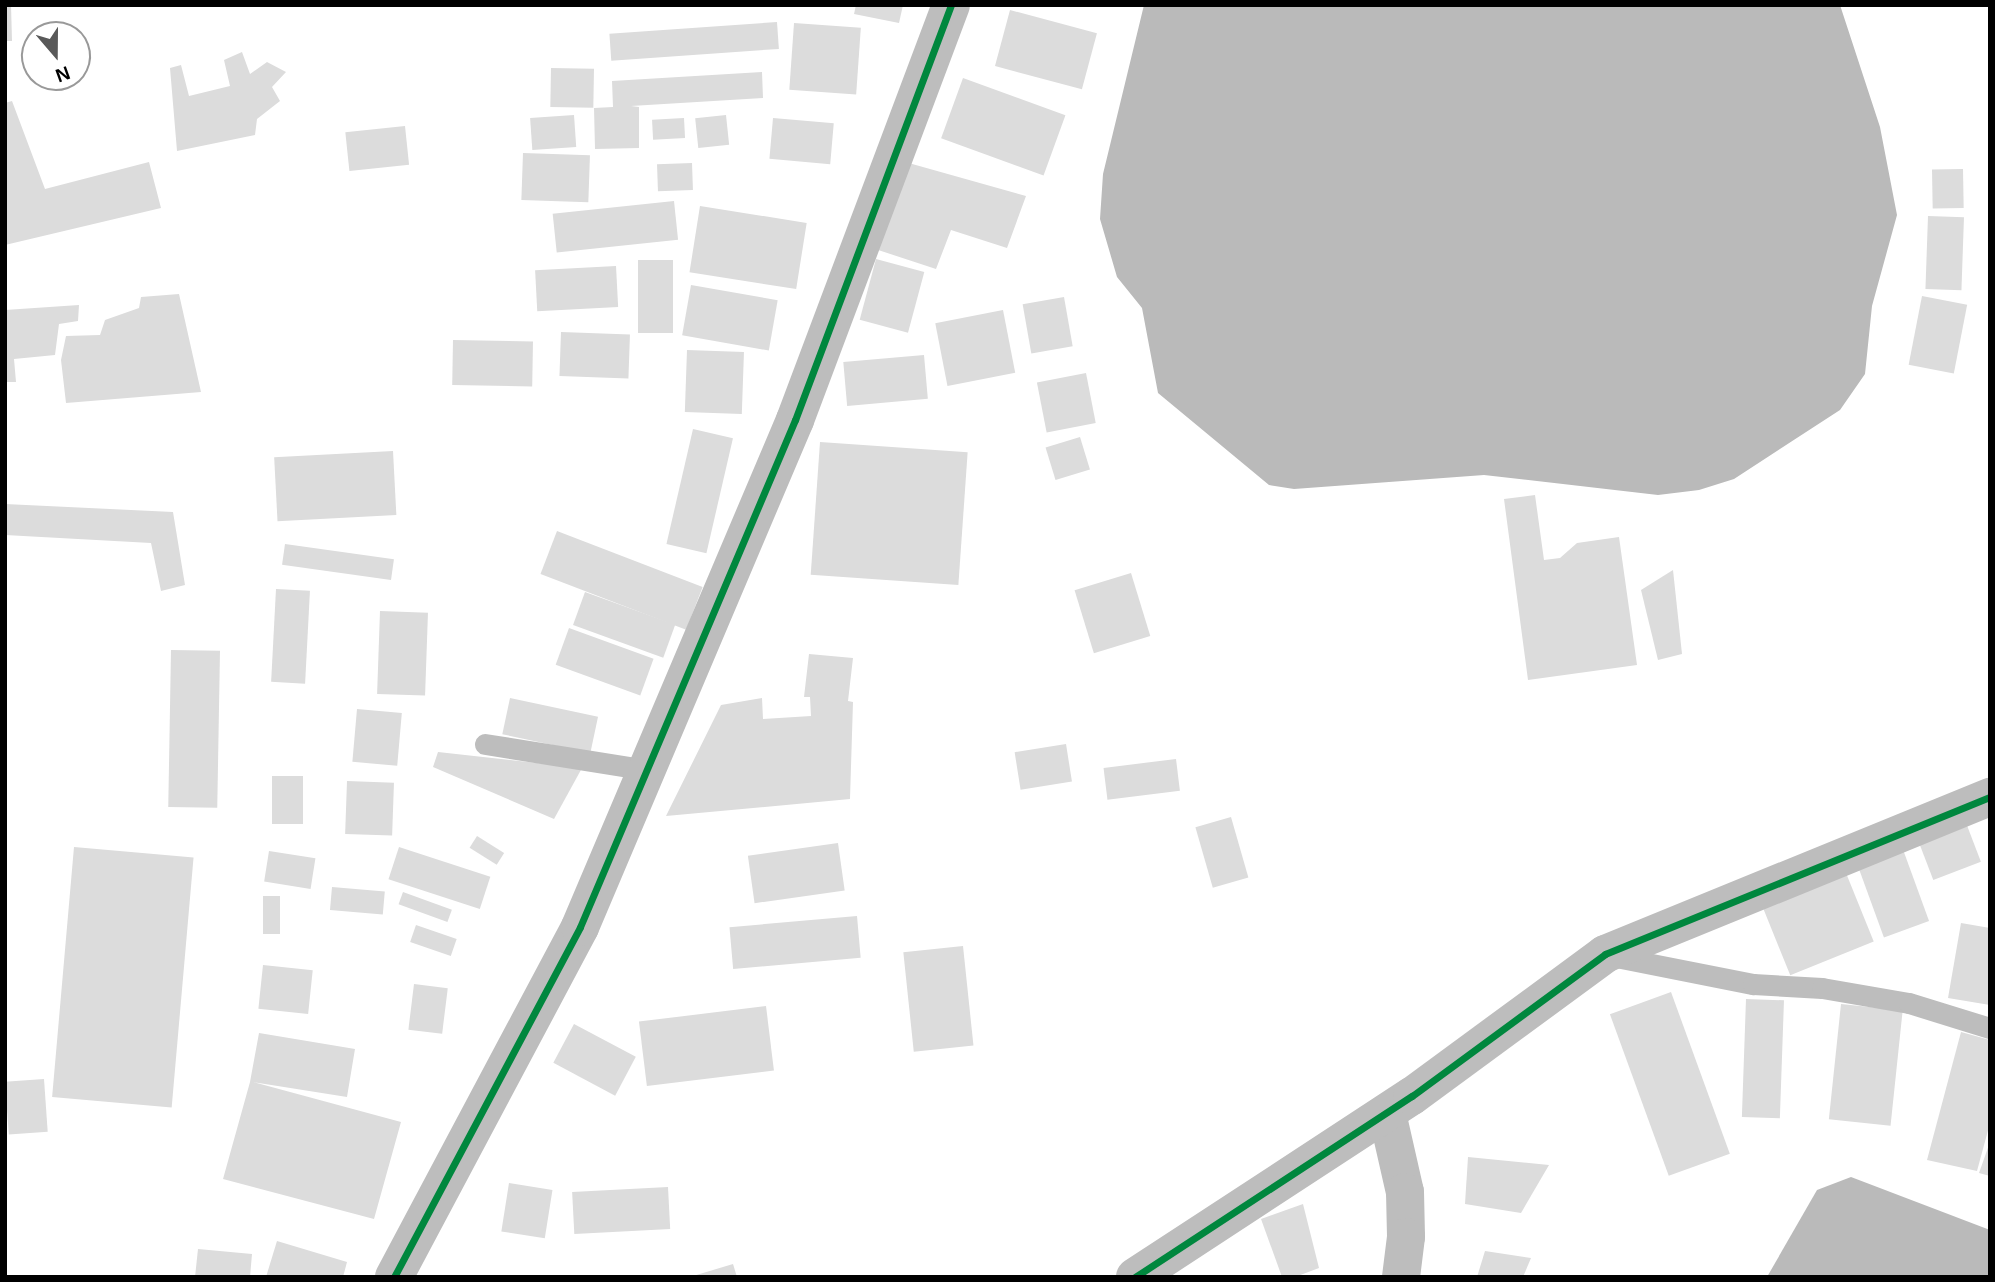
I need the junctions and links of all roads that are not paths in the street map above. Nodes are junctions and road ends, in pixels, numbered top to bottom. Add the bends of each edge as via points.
1 (951, 5) edge
2 (485, 744) dead end
3 (647, 770) junction
4 (1990, 797) edge
5 (1605, 954) junction
6 (1990, 1028) edge
7 (1387, 1113) junction
8 (394, 1277) edge
9 (1135, 1277) edge
10 (1401, 1277) edge

1 - 3 street via 795,420
2 - 3 lane
3 - 8 street via 580,927
4 - 5 street
5 - 6 lane via 1753,984 1822,988 1909,1003
5 - 7 street
7 - 9 street
7 - 10 street via 1405,1192

